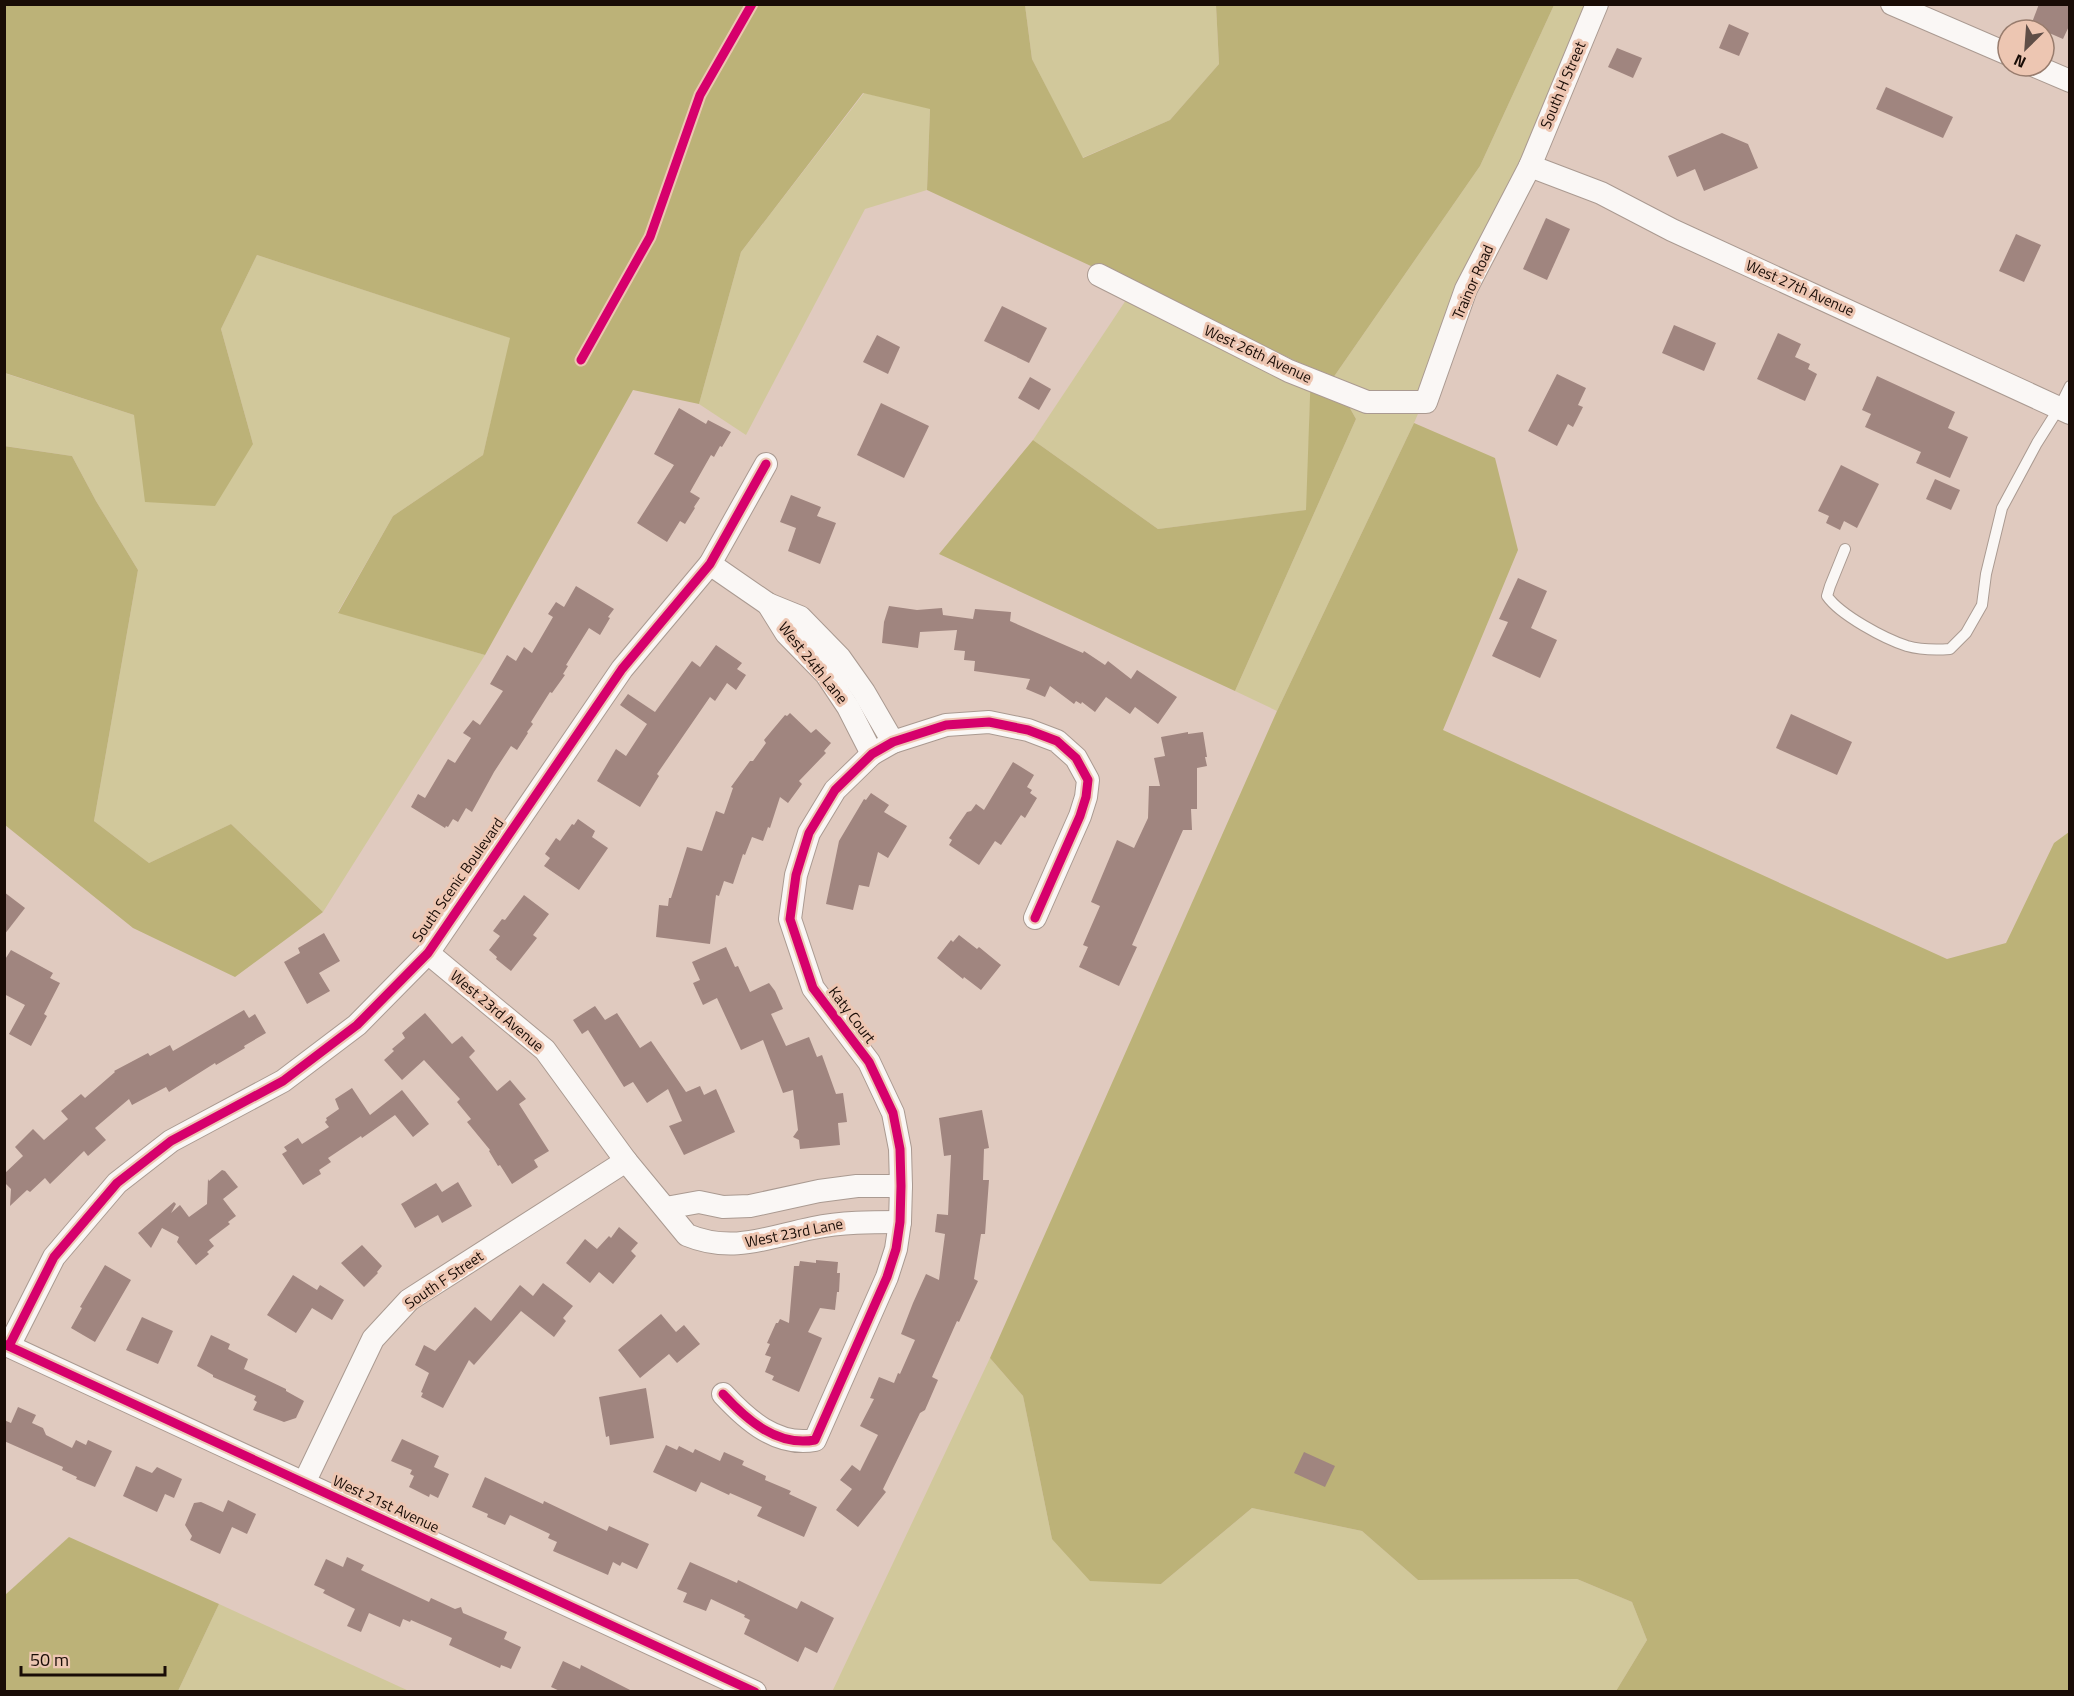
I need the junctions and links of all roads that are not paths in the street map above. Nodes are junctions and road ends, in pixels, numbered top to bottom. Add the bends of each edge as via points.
1 (1597, 4) edge
2 (1892, 4) edge
3 (1996, 49) edge
4 (2056, 75) edge
5 (2070, 81) edge
6 (1530, 165) junction
7 (1098, 275) dead end
8 (2070, 386) edge
9 (1426, 402) joint
10 (2064, 411) edge
11 (766, 464) dead end
12 (1845, 549) dead end
13 (710, 564) junction
14 (768, 604) junction
15 (893, 742) junction
16 (872, 754) junction
17 (1035, 918) dead end
18 (428, 952) junction
19 (626, 1161) junction
20 (901, 1186) junction
21 (666, 1208) junction
22 (900, 1222) junction
23 (7, 1345) edge
24 (723, 1394) dead end
25 (304, 1483) junction
26 (755, 1692) edge

1 - 6 street, South H Street
2 - 3 street
4 - 5 street
6 - 9 street, Trainor Road via 1466,289
6 - 10 street, West 27th Avenue via 1601,193 1672,230
7 - 9 street, West 26th Avenue via 1289,371 1367,402
8 - 10 lane
10 - 12 lane via 2037,443 2002,508 1982,604 1966,633 1950,649 1907,646 1833,606 1827,596
11 - 13 street, South Scenic Boulevard
13 - 14 street, West 24th Lane
13 - 18 street, South Scenic Boulevard via 622,669
14 - 15 street, West 24th Lane via 800,617 840,658
14 - 16 street, West 24th Lane via 786,633 826,674
15 - 16 street, Katy Court
15 - 17 street, Katy Court via 946,725 989,722 1057,741 1076,758 1088,780 1086,797
16 - 20 street, Katy Court via 835,790 809,833 796,875 790,919 813,988 868,1062 893,1113 900,1149
18 - 19 street, West 23rd Avenue via 545,1050
18 - 23 street, South Scenic Boulevard via 357,1025 283,1082 171,1141 117,1183 54,1257
19 - 21 street, West 23rd Lane
19 - 25 street, South F Street via 409,1300 373,1339
20 - 21 street via 819,1191 750,1206 723,1208 699,1202
20 - 22 street, Katy Court
21 - 22 street, West 23rd Lane via 687,1235 721,1244 766,1241 849,1222
22 - 24 street, Katy Court via 887,1278 815,1440 786,1440 741,1414
23 - 25 street, West 21st Avenue
25 - 26 street, West 21st Avenue

